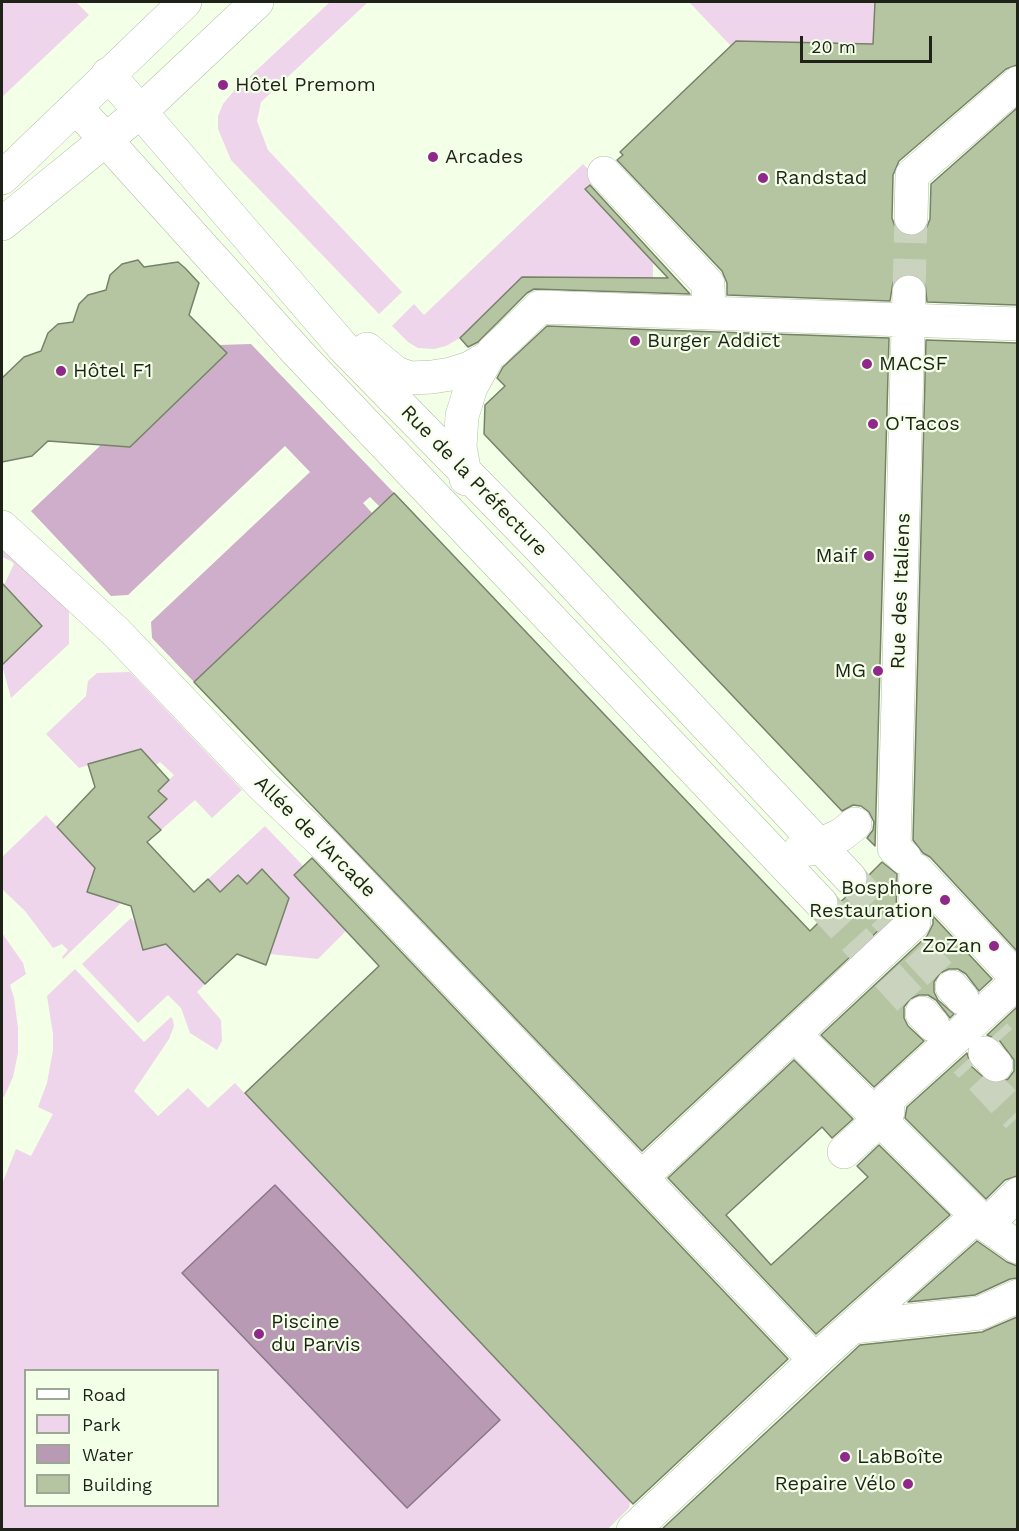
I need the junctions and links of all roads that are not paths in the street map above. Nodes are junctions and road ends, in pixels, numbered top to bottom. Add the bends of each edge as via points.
1 (185, 2) edge
2 (257, 2) edge
3 (108, 74) junction
4 (1017, 83) edge
5 (76, 107) junction
6 (140, 112) junction
7 (106, 140) junction
8 (604, 173) dead end
9 (2, 178) edge
10 (911, 218) tunnel mouth
11 (2, 224) edge
12 (237, 224) junction
13 (909, 306) junction
14 (709, 313) junction
15 (1017, 324) edge
16 (490, 355) junction
17 (464, 470) junction
18 (2, 527) edge
19 (513, 581) junction
20 (670, 745) junction
21 (855, 824) dead end
22 (819, 845) junction
23 (905, 858) dead end
24 (850, 878) tunnel mouth
25 (821, 903) tunnel mouth
26 (1017, 980) edge
27 (794, 1034) junction
28 (880, 1120) junction
29 (844, 1152) dead end
30 (631, 1166) junction
31 (1017, 1194) edge
32 (982, 1221) junction
33 (1017, 1247) edge
34 (1017, 1296) edge
35 (853, 1327) junction
36 (815, 1360) junction
37 (633, 1530) edge

1 - 3 street
2 - 6 street
3 - 5 street
3 - 6 street, Rue de la Préfecture
4 - 10 street via 912,175
5 - 7 street, Rue de la Préfecture
5 - 9 street
6 - 7 street
6 - 12 street, Rue de la Préfecture
7 - 11 street
7 - 19 street, Rue de la Préfecture via 298,353
8 - 14 street via 708,284
12 - 16 street via 354,339 396,373 410,378 432,377 470,368
12 - 17 street, Rue de la Préfecture via 343,347
13 - 14 street
13 - 15 street
13 - 23 street, Rue des Italiens via 894,848
14 - 16 street via 540,307
16 - 17 street via 463,409 460,447
17 - 19 street via 477,519
17 - 22 street, Rue de la Préfecture
18 - 30 street, Allée de l'Arcade via 116,632
19 - 20 street, Rue de la Préfecture
20 - 22 street via 781,846 802,851
20 - 25 street, Rue de la Préfecture
21 - 22 street
22 - 24 street, Rue de la Préfecture
26 - 27 street via 916,870 914,922
26 - 28 street via 888,1099 888,1113
27 - 28 street
27 - 30 street
28 - 29 street
28 - 32 street
30 - 36 street, Allée de l'Arcade
31 - 32 street
32 - 33 street
32 - 35 street
34 - 35 street via 980,1313
35 - 36 street
36 - 37 street

